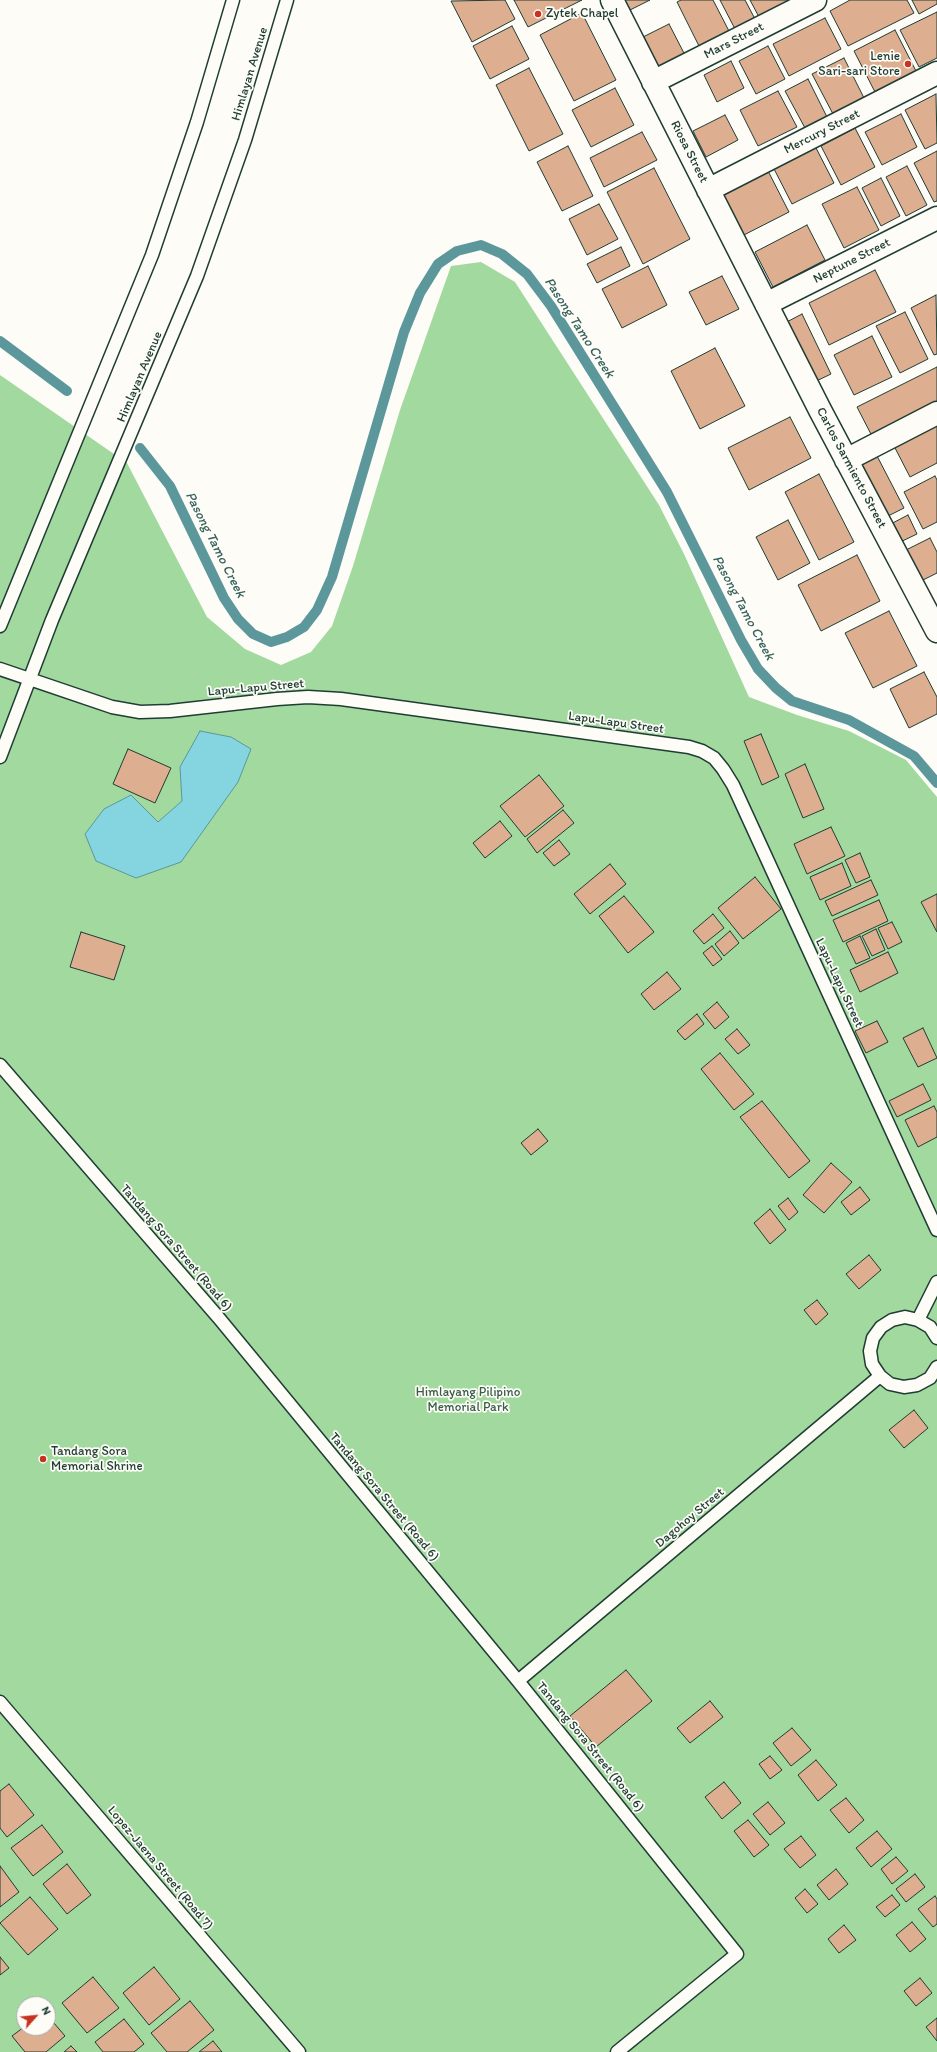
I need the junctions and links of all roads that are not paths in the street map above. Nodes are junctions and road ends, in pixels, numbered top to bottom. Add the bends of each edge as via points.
1 (233, 0) edge
2 (287, 0) edge
3 (612, 0) edge
4 (815, 0) edge
5 (937, 74) edge
6 (653, 82) junction
7 (708, 190) junction
8 (937, 218) edge
9 (766, 304) junction
10 (937, 413) edge
11 (846, 460) junction
12 (0, 626) edge
13 (937, 631) edge
14 (0, 669) edge
15 (30, 679) junction
16 (0, 758) edge
17 (0, 1065) edge
18 (937, 1230) edge
19 (937, 1282) edge
20 (918, 1320) junction
21 (937, 1338) edge
22 (937, 1367) edge
23 (880, 1376) junction
24 (518, 1681) junction
25 (0, 1702) edge
26 (299, 2052) edge
27 (617, 2052) edge

1 - 12 lane via 197,122 152,256
2 - 15 lane, Himlayan Avenue via 245,140 197,276 52,620
3 - 6 street, Riosa Street
4 - 6 street, Mars Street
5 - 7 street, Mercury Street
6 - 7 street, Riosa Street
7 - 9 street, Riosa Street
8 - 9 street, Neptune Street
9 - 11 street, Carlos Sarmiento Street
10 - 11 street
11 - 13 street, Carlos Sarmiento Street
14 - 15 lane, Lapu-Lapu Street
15 - 16 lane, Himlayan Avenue
15 - 18 lane, Lapu-Lapu Street via 112,707 140,712 170,711 277,698 341,699 689,747 714,758 732,785
17 - 24 lane, Tandang Sora Street (Road 6) via 218,1317
19 - 20 lane
20 - 21 lane via 930,1327
20 - 23 lane via 905,1317 892,1320 881,1327 873,1338 870,1351 872,1364
22 - 23 lane via 930,1378 918,1385 904,1387 890,1384
23 - 24 lane, Dagohoy Street
24 - 27 lane, Tandang Sora Street (Road 6) via 737,1954
25 - 26 lane, Lopez-Jaena Street (Road 7)

